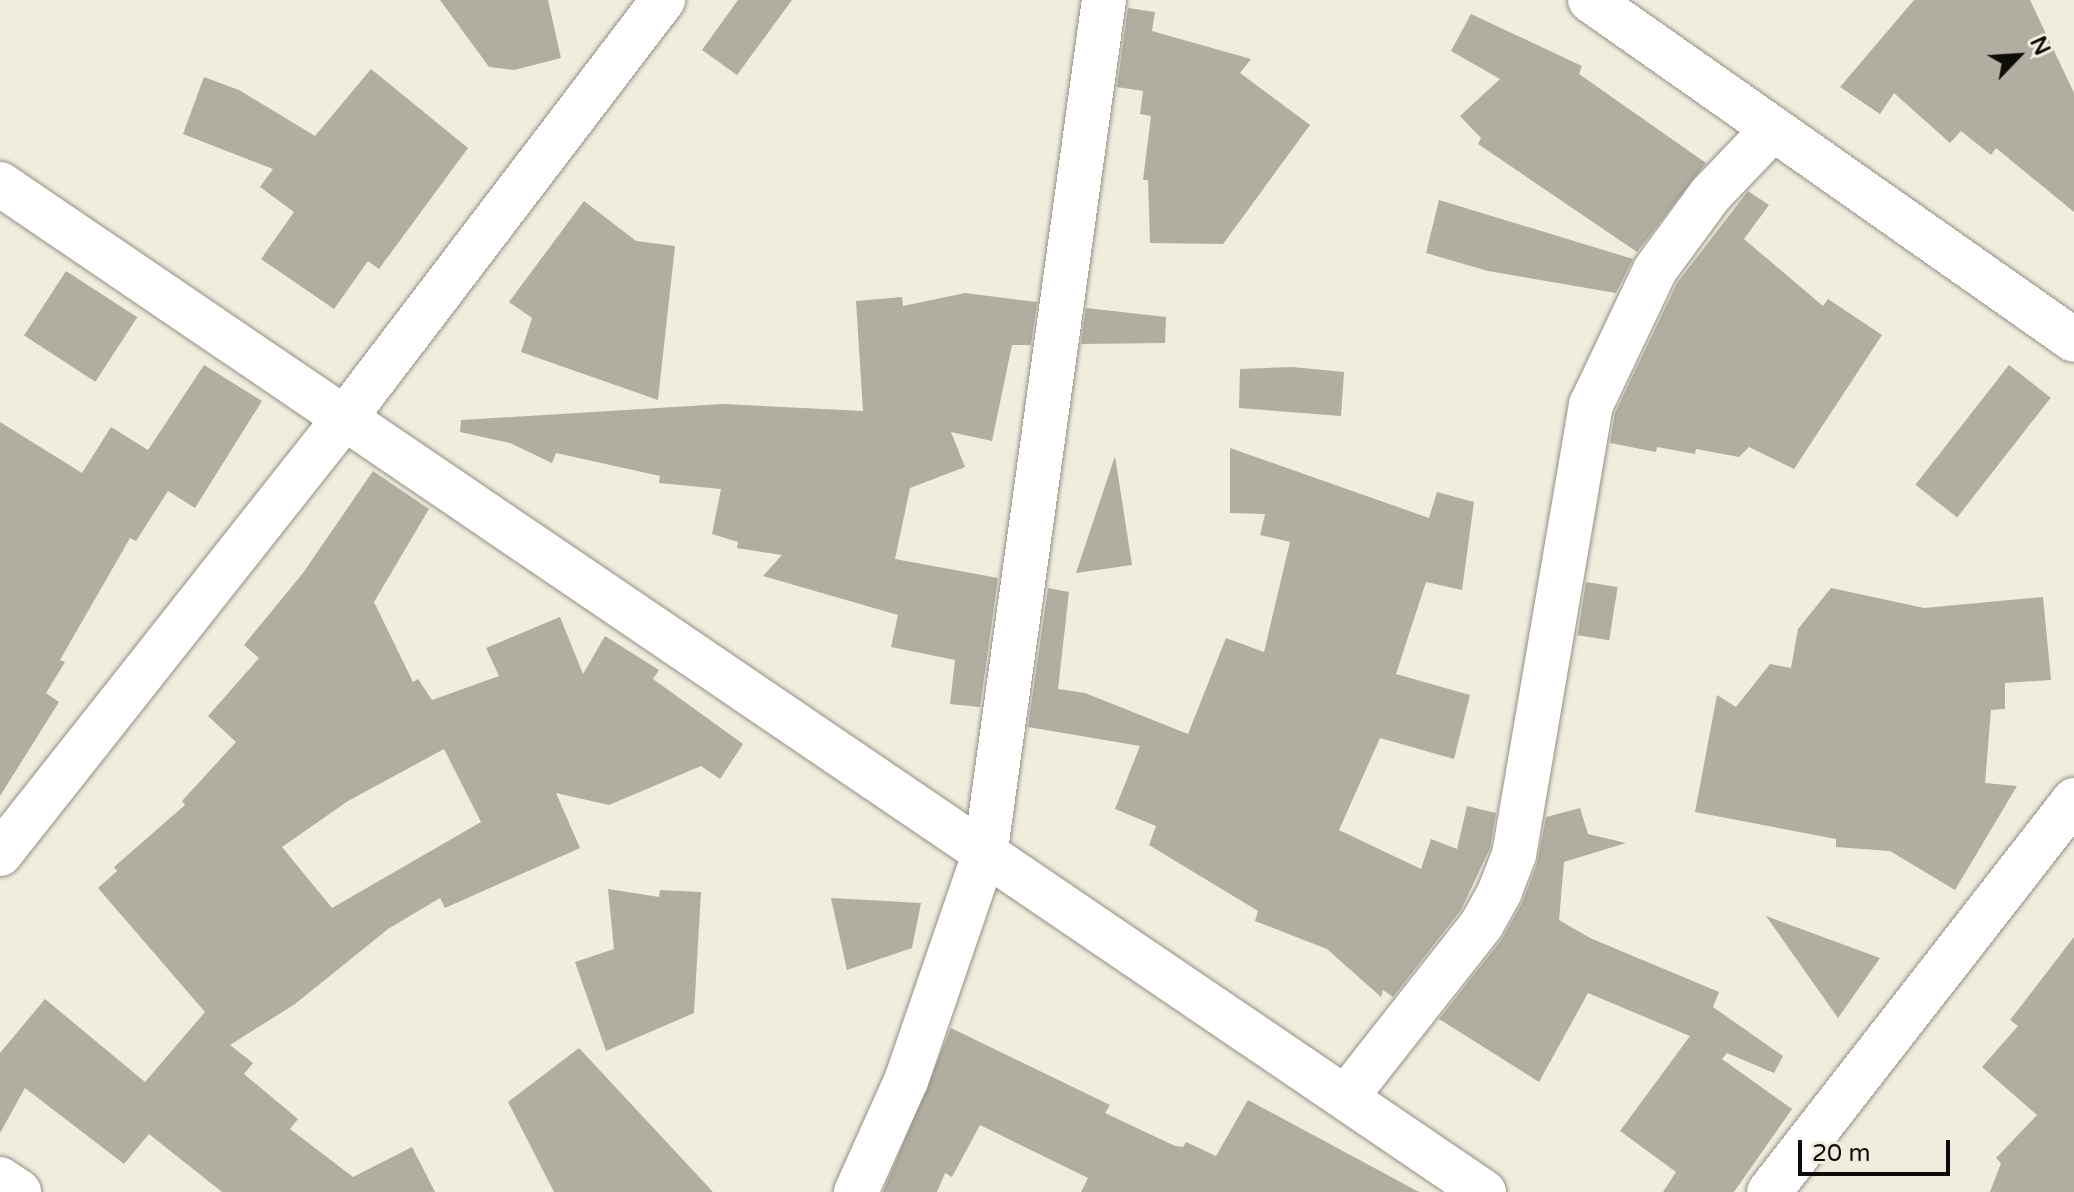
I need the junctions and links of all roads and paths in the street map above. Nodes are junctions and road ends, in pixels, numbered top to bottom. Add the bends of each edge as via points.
1 (663, 0) edge
2 (1104, 0) edge
3 (1590, 0) edge
4 (1773, 129) junction
5 (0, 184) edge
6 (2074, 340) edge
7 (347, 415) junction
8 (2074, 800) edge
9 (986, 849) junction
10 (0, 854) edge
11 (1346, 1097) junction
12 (0, 1179) edge
13 (19, 1192) edge
14 (856, 1192) edge
15 (1484, 1192) edge
16 (1769, 1192) edge

1 - 7 street
2 - 9 street
3 - 4 street
4 - 6 street
4 - 11 street via 1710,195 1655,270 1591,405 1514,855 1500,891 1482,924
5 - 7 street
7 - 9 street
7 - 10 street
8 - 16 street
9 - 11 street
9 - 14 street via 906,1081
11 - 15 street
12 - 13 street

